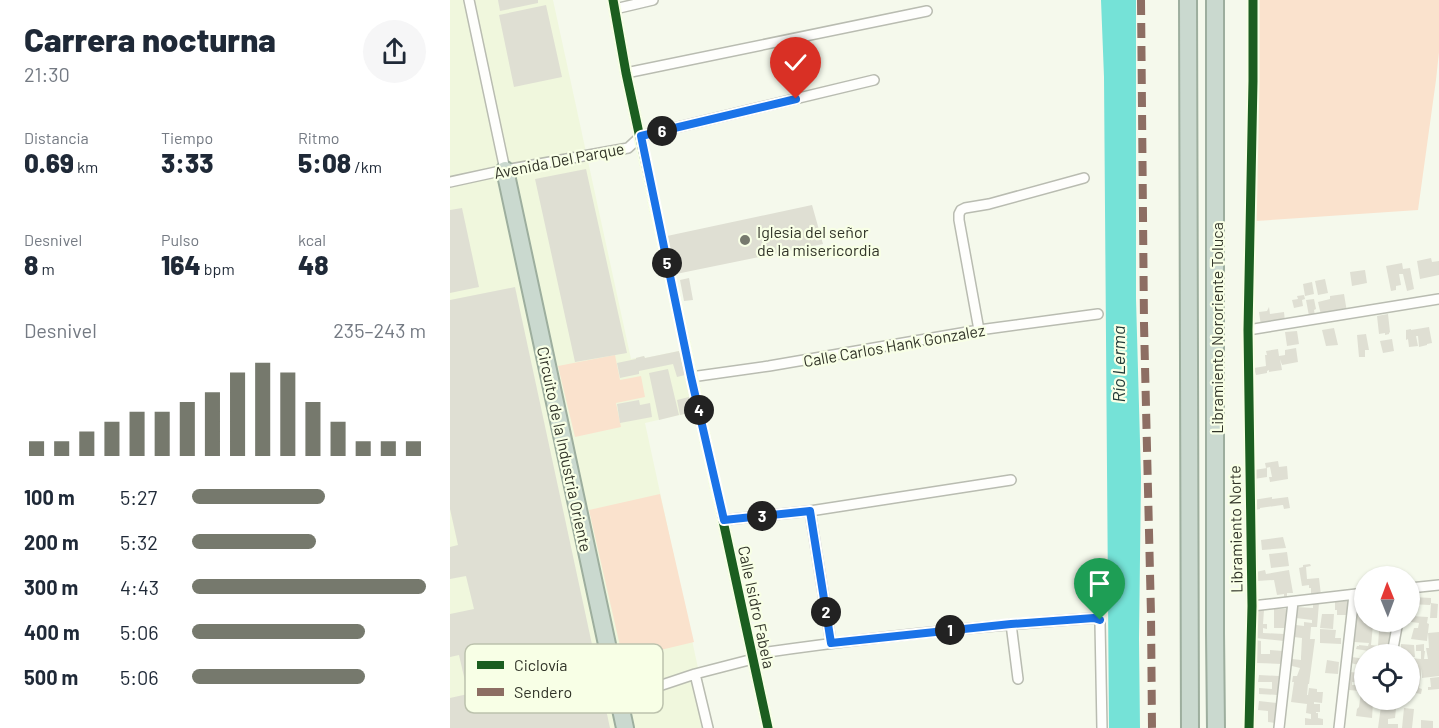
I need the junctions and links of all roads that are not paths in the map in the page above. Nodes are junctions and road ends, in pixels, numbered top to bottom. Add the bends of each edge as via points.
1 (469, 0) edge
2 (653, 0) edge
3 (1188, 0) edge
4 (1215, 0) edge
5 (1253, 0) edge
6 (614, 5) edge
7 (927, 11) dead end
8 (626, 73) junction
9 (874, 80) dead end
10 (641, 136) junction
11 (505, 170) junction
12 (1084, 178) dead end
13 (450, 182) edge
14 (1439, 299) edge
15 (1098, 314) dead end
16 (979, 330) junction
17 (1248, 330) junction
18 (691, 377) junction
19 (1011, 480) dead end
20 (810, 511) junction
21 (724, 520) junction
22 (1439, 585) edge
23 (1420, 587) edge
24 (1354, 595) joint
25 (1293, 602) junction
26 (1252, 606) junction
27 (1011, 624) junction
28 (831, 643) junction
29 (608, 644) edge
30 (753, 659) junction
31 (695, 674) junction
32 (1018, 679) dead end
33 (663, 685) edge
34 (622, 713) edge
35 (625, 728) edge
36 (708, 728) edge
37 (768, 728) edge
38 (1102, 728) edge
39 (1190, 728) edge
40 (1216, 728) edge
41 (1249, 728) edge
42 (1279, 728) edge
43 (1339, 728) edge

1 - 11 street
2 - 6 street
3 - 39 highway, Libramiento Nororiente Toluca
4 - 40 highway, Libramiento Nororiente Toluca
5 - 17 street, Libramiento Norte
6 - 8 street, Calle Isidro Fabela
7 - 8 street
8 - 10 street, Calle Isidro Fabela
9 - 10 street, Avenida Del Parque
10 - 11 street, Avenida Del Parque via 628,148
10 - 18 street, Calle Isidro Fabela
11 - 13 street, Avenida Del Parque
11 - 29 highway, Circuito de la Industria Oriente
12 - 16 street via 961,210 958,220
14 - 17 street
15 - 16 street, Calle Carlos Hank Gonzalez
16 - 18 street, Calle Carlos Hank Gonzalez
17 - 26 street, Libramiento Norte
18 - 21 street, Calle Isidro Fabela
19 - 20 street
20 - 21 street
20 - 28 street
21 - 30 street, Calle Isidro Fabela
22 - 23 street
24 - 25 street
24 - 43 street
25 - 26 street
25 - 42 street
26 - 41 street, Libramiento Norte
27 - 28 street
27 - 32 street
27 - 38 street via 1098,618
28 - 30 street via 761,653
30 - 31 street
30 - 37 street, Calle Isidro Fabela
31 - 33 street
31 - 36 street
34 - 35 highway, Circuito de la Industria Oriente

